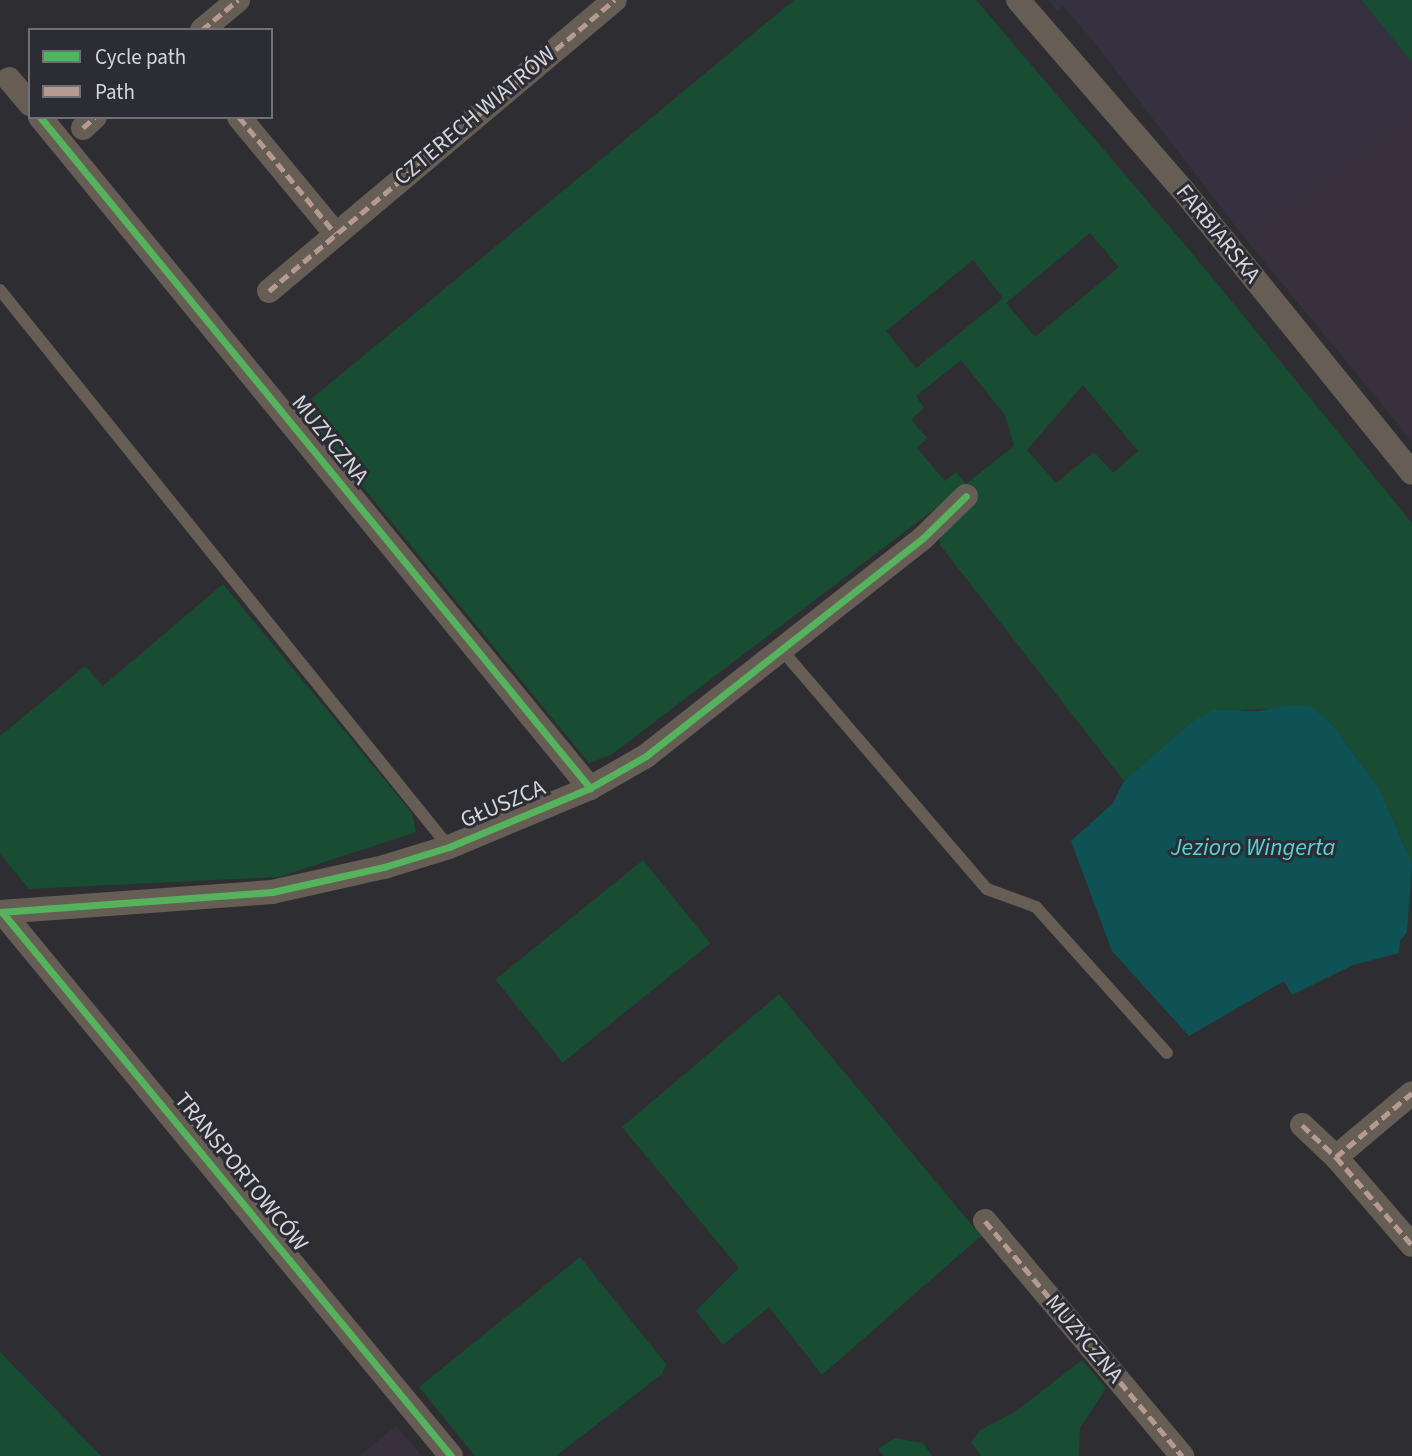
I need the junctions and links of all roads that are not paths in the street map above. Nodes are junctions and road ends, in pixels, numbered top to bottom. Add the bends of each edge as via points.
1 (238, 0) edge
2 (1018, 0) edge
3 (612, 1) edge
4 (204, 28) edge
5 (9, 79) dead end
6 (28, 102) edge
7 (42, 119) edge
8 (241, 119) edge
9 (335, 233) junction
10 (0, 290) edge
11 (270, 291) dead end
12 (1412, 473) edge
13 (966, 496) dead end
14 (781, 649) junction
15 (590, 788) junction
16 (449, 847) junction
17 (5, 907) edge
18 (1167, 1053) dead end
19 (1412, 1093) edge
20 (1302, 1125) dead end
21 (1336, 1157) junction
22 (985, 1221) dead end
23 (1412, 1245) edge
24 (451, 1456) edge
25 (1182, 1456) edge

1 - 4 street
2 - 12 street, FARBIARSKA via 1182,189
3 - 9 street, CZTERECH WIATRÓW
5 - 6 street
7 - 15 street, MUZYCZNA
8 - 9 street
9 - 11 street, CZTERECH WIATRÓW
10 - 16 lane
13 - 14 street, GŁUSZCA via 923,538
14 - 15 street, GŁUSZCA via 646,755
14 - 18 lane via 987,889 1036,907
15 - 16 street, GŁUSZCA
16 - 17 street, GŁUSZCA via 272,892
17 - 24 street, TRANSPORTOWCÓW
19 - 21 street
20 - 21 street
21 - 23 street
22 - 25 street, MUZYCZNA

